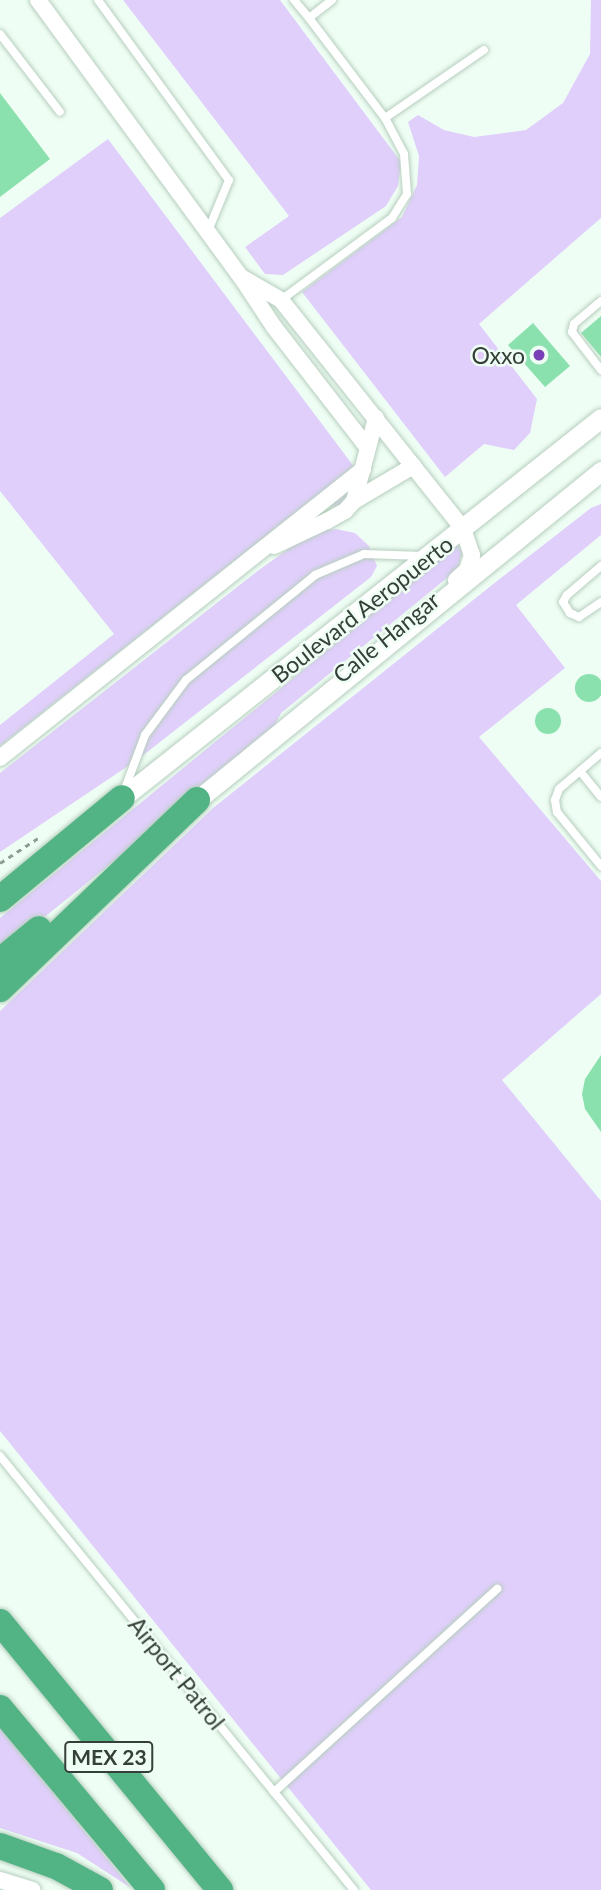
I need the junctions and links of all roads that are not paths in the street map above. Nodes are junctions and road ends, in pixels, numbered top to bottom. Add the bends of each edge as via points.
1 (38, 0) edge
2 (98, 0) edge
3 (294, 0) edge
4 (332, 0) edge
5 (309, 18) junction
6 (0, 34) edge
7 (484, 50) dead end
8 (60, 112) dead end
9 (385, 118) junction
10 (208, 231) junction
11 (242, 277) junction
12 (281, 300) junction
13 (601, 301) edge
14 (601, 367) edge
15 (376, 418) junction
16 (601, 418) edge
17 (367, 447) junction
18 (413, 466) junction
19 (363, 469) junction
20 (601, 471) edge
21 (354, 500) junction
22 (463, 529) junction
23 (259, 551) junction
24 (429, 557) junction
25 (601, 566) edge
26 (601, 602) edge
27 (275, 734) junction
28 (601, 753) edge
29 (0, 758) edge
30 (580, 771) junction
31 (601, 797) edge
32 (122, 798) junction
33 (197, 800) junction
34 (601, 866) edge
35 (0, 879) edge
36 (0, 899) edge
37 (0, 961) edge
38 (0, 989) edge
39 (0, 1455) edge
40 (497, 1589) dead end
41 (0, 1602) edge
42 (0, 1622) edge
43 (0, 1708) edge
44 (93, 1737) junction
45 (274, 1792) junction
46 (0, 1846) edge
47 (0, 1880) edge
48 (32, 1890) edge
49 (100, 1890) edge
50 (152, 1890) edge
51 (220, 1890) edge
52 (354, 1890) edge

1 - 10 street
2 - 10 lane via 229,180
3 - 5 lane
4 - 5 lane
5 - 9 lane
6 - 8 lane
7 - 9 lane
9 - 12 lane via 404,153 407,194 392,218
10 - 11 street
11 - 12 street
11 - 17 street via 274,327
12 - 15 street
13 - 14 lane via 574,324 572,332
15 - 17 street
15 - 18 street
16 - 22 street, Boulevard Aeropuerto
17 - 19 street
18 - 21 street
18 - 22 street
19 - 21 street
19 - 23 street
20 - 27 street, Boulevard Aeropuerto
21 - 23 street via 327,521
22 - 24 street, Boulevard Aeropuerto
22 - 27 street, Calle Hangar via 472,555 467,570 293,713
23 - 29 street
24 - 32 street, Boulevard Aeropuerto
24 - 32 lane via 364,554 316,575 186,680 145,735
25 - 26 lane via 563,603 579,617
27 - 33 street, Boulevard Aeropuerto
28 - 30 lane
30 - 31 lane
30 - 34 lane via 559,789 555,805
32 - 35 highway
32 - 36 highway
33 - 37 highway
33 - 38 highway
39 - 45 lane, Airport Patrol
40 - 45 lane
41 - 44 highway
42 - 44 highway, MEX 23
43 - 50 highway, MEX 23
44 - 51 highway, MEX 23
45 - 52 lane, Airport Patrol
46 - 49 highway via 56,1866
47 - 48 street

